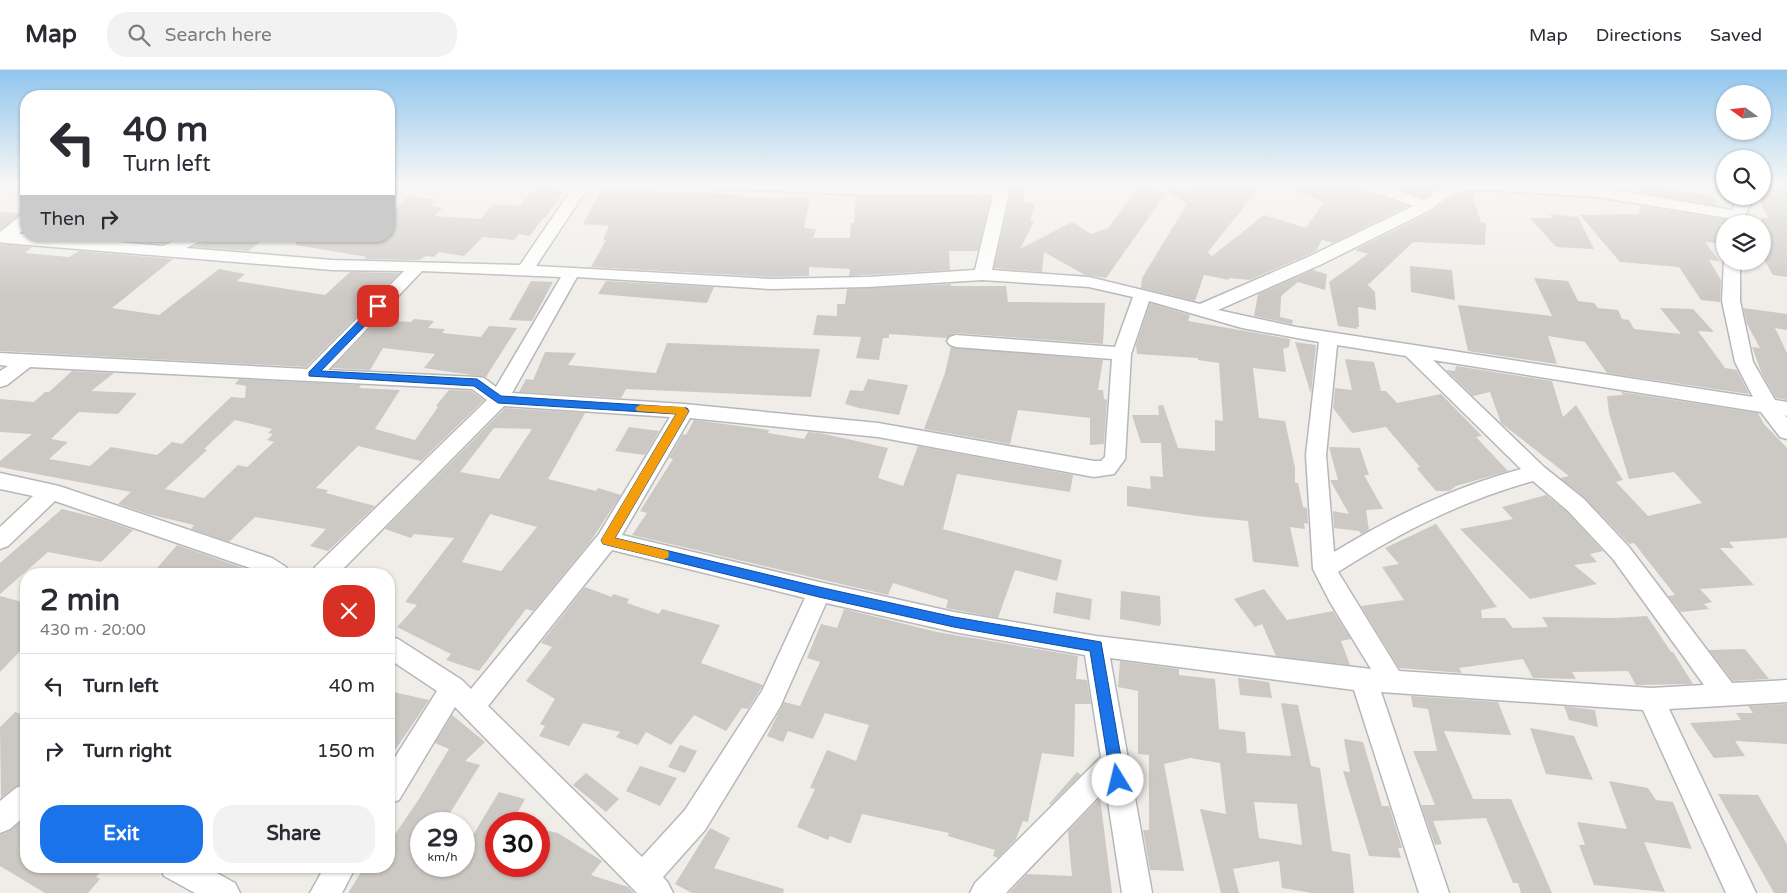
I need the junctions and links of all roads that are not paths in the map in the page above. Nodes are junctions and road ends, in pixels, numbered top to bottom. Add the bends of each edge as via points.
1 (557, 221) edge
2 (995, 221) edge
3 (1395, 221) edge
4 (20, 224) edge
5 (2, 238) edge
6 (20, 239) edge
7 (52, 242) edge
8 (186, 242) edge
9 (164, 251) junction
10 (418, 266) junction
11 (525, 270) junction
12 (1732, 270) edge
13 (572, 272) junction
14 (982, 275) junction
15 (1143, 294) junction
16 (1202, 310) junction
17 (1329, 338) junction
18 (956, 341) dead end
19 (1411, 350) junction
20 (1122, 354) junction
21 (0, 358) edge
22 (27, 360) junction
23 (312, 374) junction
24 (0, 381) edge
25 (498, 399) junction
26 (1778, 409) edge
27 (684, 411) junction
28 (1787, 432) edge
29 (1537, 472) junction
30 (0, 480) edge
31 (51, 492) junction
32 (0, 540) edge
33 (607, 540) junction
34 (257, 568) edge
35 (329, 568) edge
36 (1325, 568) junction
37 (819, 592) junction
38 (1096, 646) junction
39 (395, 650) edge
40 (1364, 680) junction
41 (1392, 682) junction
42 (453, 688) junction
43 (1787, 692) edge
44 (1726, 695) junction
45 (1651, 699) junction
46 (472, 707) junction
47 (1115, 761) junction
48 (395, 781) edge
49 (20, 802) edge
50 (0, 819) edge
51 (187, 873) edge
52 (338, 873) edge
53 (651, 885) edge
54 (225, 893) edge
55 (325, 893) edge
56 (985, 893) edge
57 (1137, 893) edge
58 (1434, 893) edge
59 (1741, 893) edge

1 - 11 street
2 - 14 street
3 - 16 street
4 - 5 street
5 - 6 street
7 - 9 street
8 - 9 street
9 - 10 street via 332,265
10 - 11 street
10 - 23 street
11 - 13 street
12 - 26 street via 1731,301 1744,362
13 - 14 street via 771,284
13 - 25 street
14 - 15 street via 1089,282
15 - 16 street
15 - 20 street
16 - 17 street via 1242,322
17 - 19 street
17 - 36 street via 1316,455
18 - 20 street
19 - 26 street
19 - 29 street
20 - 27 street via 1114,459 1107,469 1094,470 878,430
21 - 22 street
22 - 23 street
22 - 24 street
23 - 25 street via 477,383
25 - 27 street
25 - 35 street
26 - 28 street
27 - 33 street
29 - 36 street via 1486,486 1432,508
29 - 44 street via 1576,505 1621,553
30 - 31 street
31 - 32 street
31 - 34 street
33 - 37 street
33 - 46 street
36 - 41 street
37 - 38 street via 954,622
37 - 53 street via 771,700
38 - 40 street
38 - 47 street
39 - 42 street
40 - 41 street
40 - 58 street
41 - 45 street
42 - 46 street
42 - 48 street
43 - 44 street
44 - 45 street
45 - 59 street
46 - 53 street
47 - 56 street
47 - 57 street
49 - 50 street
51 - 54 street
52 - 55 street

